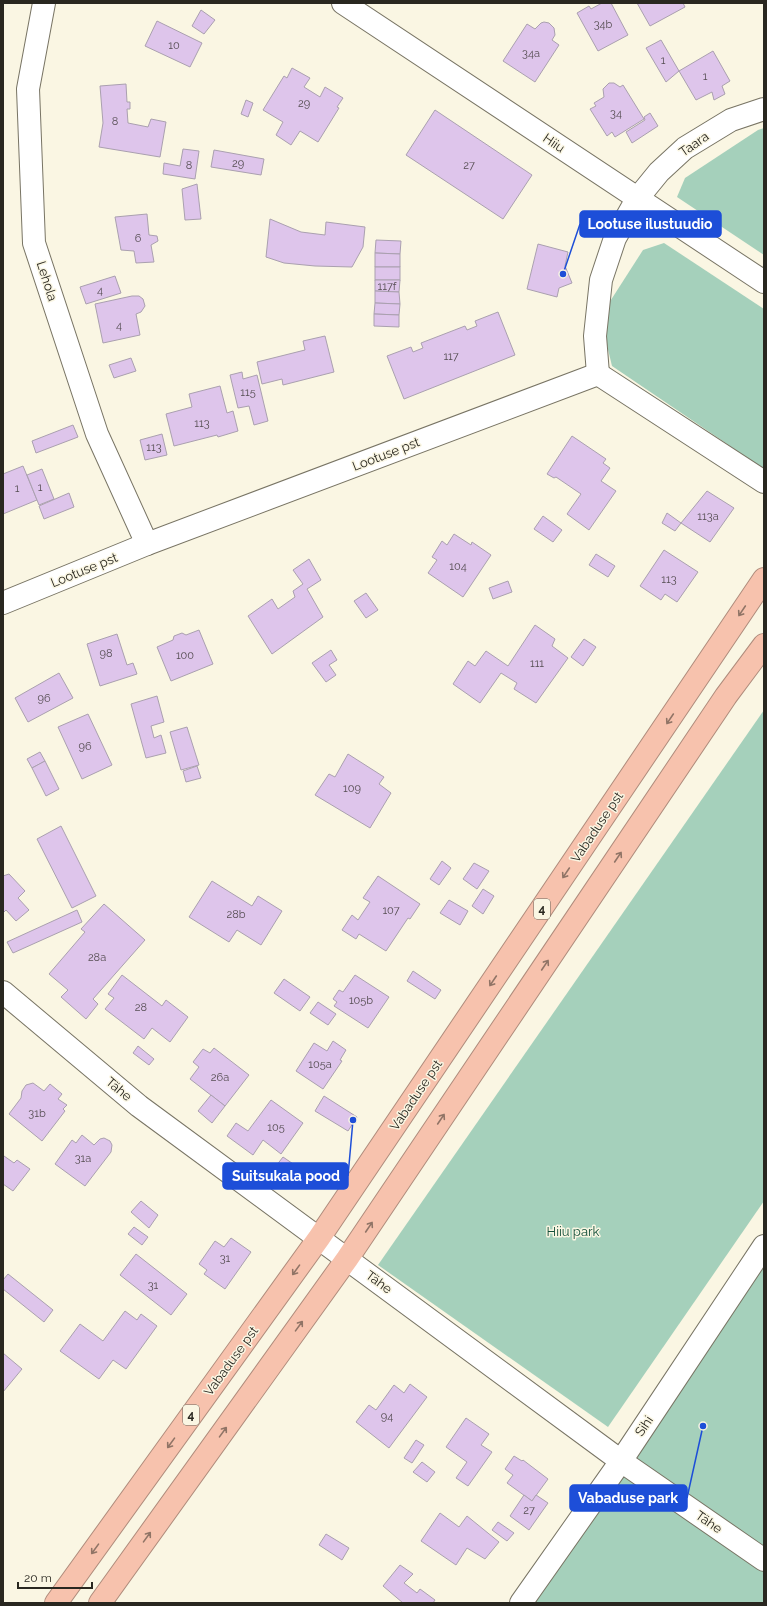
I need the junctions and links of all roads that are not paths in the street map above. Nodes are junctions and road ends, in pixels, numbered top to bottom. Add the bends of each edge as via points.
1 (44, 3) edge
2 (344, 3) edge
3 (764, 108) edge
4 (637, 199) junction
5 (764, 282) edge
6 (598, 374) junction
7 (764, 482) edge
8 (147, 544) junction
9 (764, 579) edge
10 (3, 603) edge
11 (764, 645) edge
12 (3, 992) edge
13 (319, 1238) junction
14 (764, 1246) edge
15 (347, 1259) junction
16 (621, 1461) junction
17 (764, 1560) edge
18 (56, 1603) edge
19 (100, 1603) edge
20 (521, 1603) edge

1 - 8 street, Lehola via 28,89 34,243 98,434
2 - 4 street, Hiiu
3 - 4 street, Taara via 732,120 685,148 659,172
4 - 5 street, Hiiu
4 - 6 street via 615,238 601,280 595,336
6 - 7 street
6 - 8 street, Lootuse pst
8 - 10 street, Lootuse pst
9 -> 13 highway, Vabaduse pst / 4
15 -> 11 highway via 726,696
12 - 13 street, Tähe via 139,1106
13 - 15 street, Tähe
13 -> 18 highway, Vabaduse pst / 4
14 - 16 street, Sihi
15 - 16 street, Tähe
19 -> 15 highway
16 - 17 street, Tähe
16 - 20 street, Sihi

